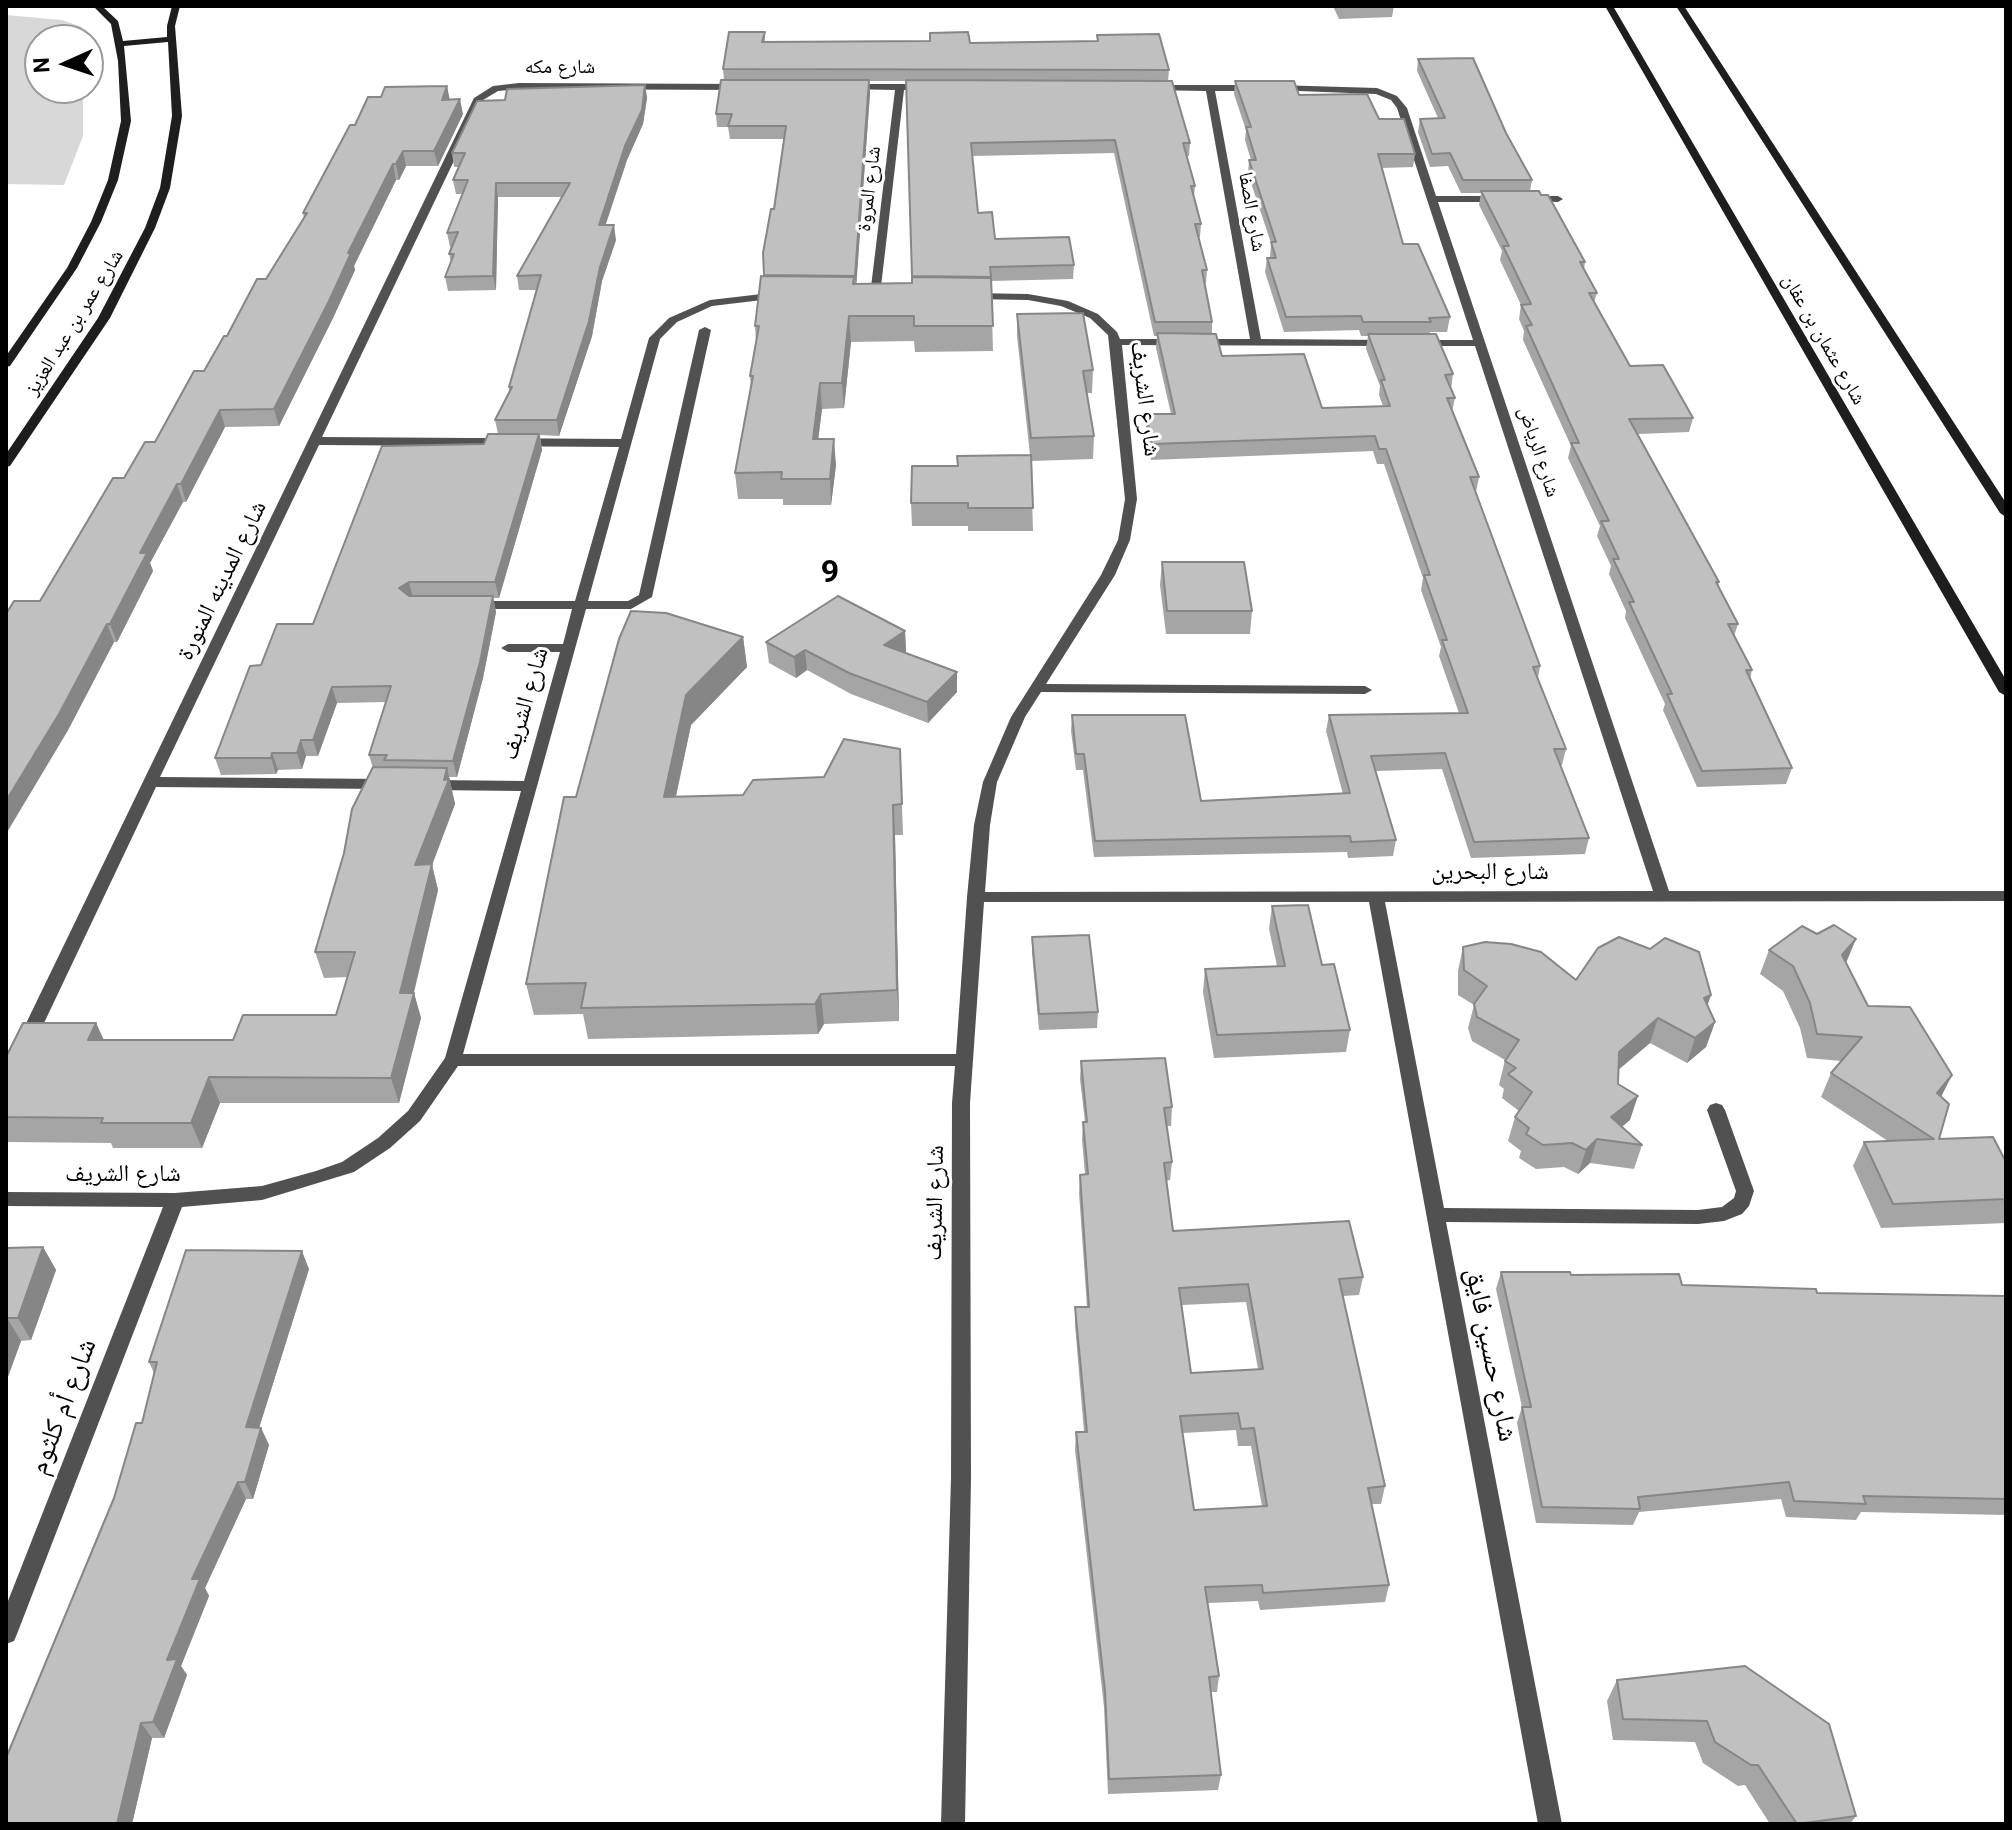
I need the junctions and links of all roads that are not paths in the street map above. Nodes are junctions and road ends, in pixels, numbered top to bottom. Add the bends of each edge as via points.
1 (97, 6) edge
2 (176, 6) edge
3 (1609, 6) edge
4 (1680, 6) edge
5 (172, 39) junction
6 (120, 44) junction
7 (759, 87) edge
8 (838, 87) edge
9 (900, 87) junction
10 (930, 87) edge
11 (1145, 88) edge
12 (1210, 88) junction
13 (479, 98) joint
14 (1433, 199) junction
15 (1558, 199) dead end
16 (789, 295) edge
17 (875, 295) edge
18 (949, 295) edge
19 (705, 330) dead end
20 (1116, 342) junction
21 (1256, 342) junction
22 (1394, 343) edge
23 (1408, 343) edge
24 (1481, 343) junction
25 (6, 364) edge
26 (314, 441) junction
27 (624, 443) junction
28 (6, 463) edge
29 (2006, 513) edge
30 (458, 605) edge
31 (578, 605) junction
32 (508, 648) dead end
33 (566, 648) junction
34 (1036, 688) junction
35 (1365, 690) dead end
36 (2006, 692) edge
37 (151, 782) junction
38 (527, 786) junction
39 (1663, 896) junction
40 (2006, 896) edge
41 (975, 897) junction
42 (1376, 897) junction
43 (19, 1056) edge
44 (453, 1060) junction
45 (964, 1060) junction
46 (1716, 1110) dead end
47 (6, 1199) edge
48 (175, 1200) junction
49 (1436, 1215) junction
50 (6, 1634) edge
51 (953, 1824) edge
52 (1550, 1824) edge

1 - 6 main road, شارع عمر بن عبد العزيز via 115,23
2 - 5 main road, شارع عمر بن عبد العزيز
3 - 36 main road, شارع عثمان بن عفان
4 - 29 main road
5 - 6 main road
5 - 28 main road, شارع عمر بن عبد العزيز via 177,116 165,188 150,228 104,318
6 - 25 main road, شارع عمر بن عبد العزيز via 126,121 113,180 72,268
7 - 13 street, شارع مكه via 519,86 496,88
8 - 9 street
9 - 10 street
9 - 17 street, شارع المروة
11 - 12 street
12 - 14 street, شارع الرياض via 1362,89 1394,98
12 - 21 street, شارع الصفا
13 - 26 street, شارع المدينه المنورة
14 - 15 street
14 - 24 street, شارع الرياض
16 - 27 street, شارع الشريف via 710,303 663,328 652,347
18 - 20 street, شارع الشريف via 1064,303 1094,316
19 - 31 street via 645,597 631,605
20 - 21 street
20 - 34 street, شارع الشريف via 1129,519 1108,575
21 - 22 street
23 - 24 street
24 - 39 street, شارع الرياض
26 - 27 street
26 - 37 street, شارع المدينه المنورة
27 - 31 street, شارع الشريف
30 - 31 street
31 - 33 street, شارع الشريف
32 - 33 street
33 - 38 street, شارع الشريف
34 - 35 street
34 - 41 street, شارع الشريف via 990,782
37 - 38 street
37 - 43 street, شارع المدينه المنورة
38 - 44 street, شارع الشريف
39 - 40 street, شارع البحرين
39 - 42 street, شارع البحرين
41 - 42 street, شارع البحرين
41 - 45 street, شارع الشريف
42 - 49 street, شارع حسين فايق
44 - 45 street
44 - 48 street, شارع الشريف via 414,1116 348,1167 262,1193
45 - 51 street, شارع الشريف
46 - 49 street via 1745,1191 1735,1209 1724,1214
47 - 48 street, شارع الشريف
48 - 50 street, شارع أم كلثوم
49 - 52 street, شارع حسين فايق

